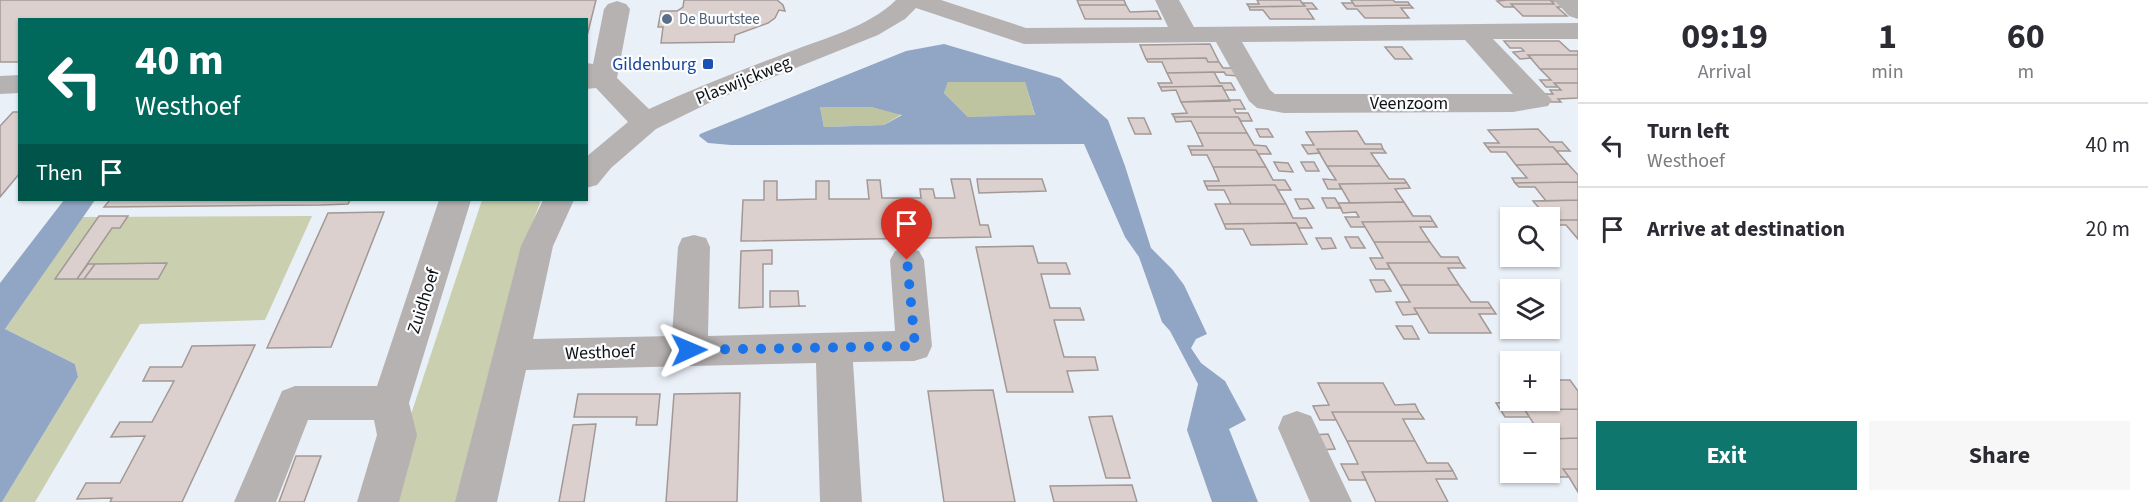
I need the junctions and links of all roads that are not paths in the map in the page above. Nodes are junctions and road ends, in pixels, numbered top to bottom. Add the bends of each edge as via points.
1 (877, 0) edge
2 (910, 0) edge
3 (917, 0) edge
4 (1167, 0) edge
5 (1566, 0) edge
6 (616, 9) dead end
7 (1578, 11) edge
8 (1578, 31) edge
9 (1472, 32) junction
10 (1185, 34) junction
11 (1225, 34) junction
12 (592, 77) edge
13 (18, 84) edge
14 (0, 85) edge
15 (639, 115) junction
16 (588, 145) edge
17 (588, 175) edge
18 (455, 201) edge
19 (559, 202) edge
20 (694, 247) dead end
21 (907, 260) dead end
22 (834, 347) junction
23 (689, 350) junction
24 (510, 355) junction
25 (390, 403) junction
26 (1297, 428) dead end
27 (255, 502) edge
28 (378, 502) edge
29 (476, 502) edge
30 (841, 502) edge
31 (1330, 502) edge

1 - 15 street, Plaswijckweg via 822,32 713,70
2 - 15 street, Plaswijckweg via 896,14 869,30 703,95
3 - 10 street via 1023,36
4 - 10 street
5 - 7 street
6 - 12 street
8 - 9 street
9 - 11 street
9 - 11 street, Veenzoom via 1538,100 1267,102 1259,95
10 - 11 street
12 - 15 street
13 - 14 street
15 - 16 street, Plaswijckweg via 609,125
15 - 17 street, Plaswijckweg
18 - 25 street, Zuidhoef
19 - 24 street via 537,246
20 - 23 street
21 - 22 street, Westhoef via 915,346
22 - 23 street, Westhoef
22 - 30 street
23 - 24 street, Westhoef
24 - 29 street
25 - 27 street via 295,403
25 - 28 street via 397,435
26 - 31 street

